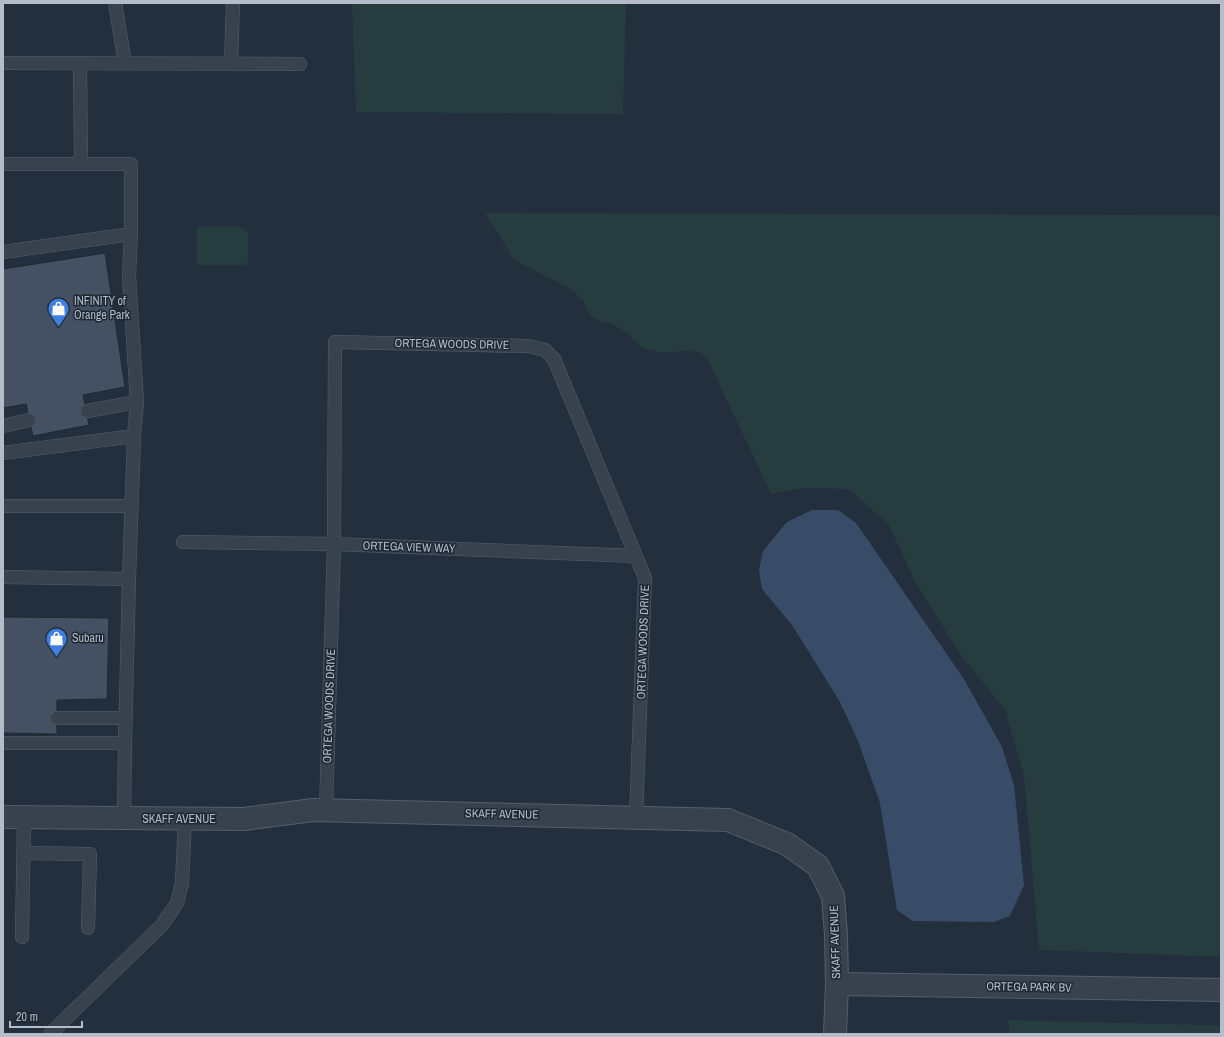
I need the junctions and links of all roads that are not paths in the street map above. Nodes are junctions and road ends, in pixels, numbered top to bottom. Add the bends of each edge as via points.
1 (115, 3) edge
2 (233, 3) edge
3 (3, 63) edge
4 (80, 63) junction
5 (125, 63) junction
6 (231, 64) junction
7 (300, 64) dead end
8 (3, 164) edge
9 (81, 164) junction
10 (132, 234) junction
11 (3, 252) edge
12 (137, 402) junction
13 (87, 411) dead end
14 (29, 420) dead end
15 (3, 426) edge
16 (134, 436) junction
17 (3, 453) edge
18 (3, 506) edge
19 (132, 506) junction
20 (182, 542) dead end
21 (334, 544) junction
22 (636, 556) junction
23 (3, 577) edge
24 (129, 579) junction
25 (57, 718) dead end
26 (126, 718) junction
27 (3, 743) edge
28 (125, 743) junction
29 (326, 810) junction
30 (13, 817) edge
31 (124, 818) junction
32 (636, 818) junction
33 (185, 819) junction
34 (23, 853) junction
35 (88, 928) dead end
36 (22, 937) dead end
37 (837, 984) junction
38 (1221, 990) edge
39 (50, 1034) edge
40 (835, 1034) edge

1 - 5 lane
2 - 6 lane
3 - 4 lane
4 - 5 lane
4 - 9 lane
5 - 6 lane
6 - 7 lane
8 - 9 lane
9 - 10 lane via 131,164
10 - 11 lane
10 - 12 lane via 129,275
12 - 13 lane
12 - 16 lane
14 - 15 lane
16 - 17 lane
16 - 19 lane
18 - 19 lane
19 - 24 lane
20 - 21 lane, ORTEGA VIEW WAY
21 - 22 lane, ORTEGA VIEW WAY
21 - 22 lane, ORTEGA WOODS DRIVE via 335,342 528,346 545,350 554,359
21 - 29 lane, ORTEGA WOODS DRIVE
22 - 32 lane, ORTEGA WOODS DRIVE via 645,578
23 - 24 lane
24 - 26 lane
25 - 26 lane
26 - 28 lane
27 - 28 lane
28 - 31 lane
29 - 32 street, SKAFF AVENUE
29 - 33 street, SKAFF AVENUE via 244,819
30 - 31 street, SKAFF AVENUE
30 - 34 lane
31 - 33 street, SKAFF AVENUE
32 - 37 street, SKAFF AVENUE via 728,820 787,844 818,866 833,896
33 - 39 lane via 182,883 177,903 162,925
34 - 35 lane via 90,854
34 - 36 lane
37 - 38 street, ORTEGA PARK BV
37 - 40 street, SKAFF AVENUE

